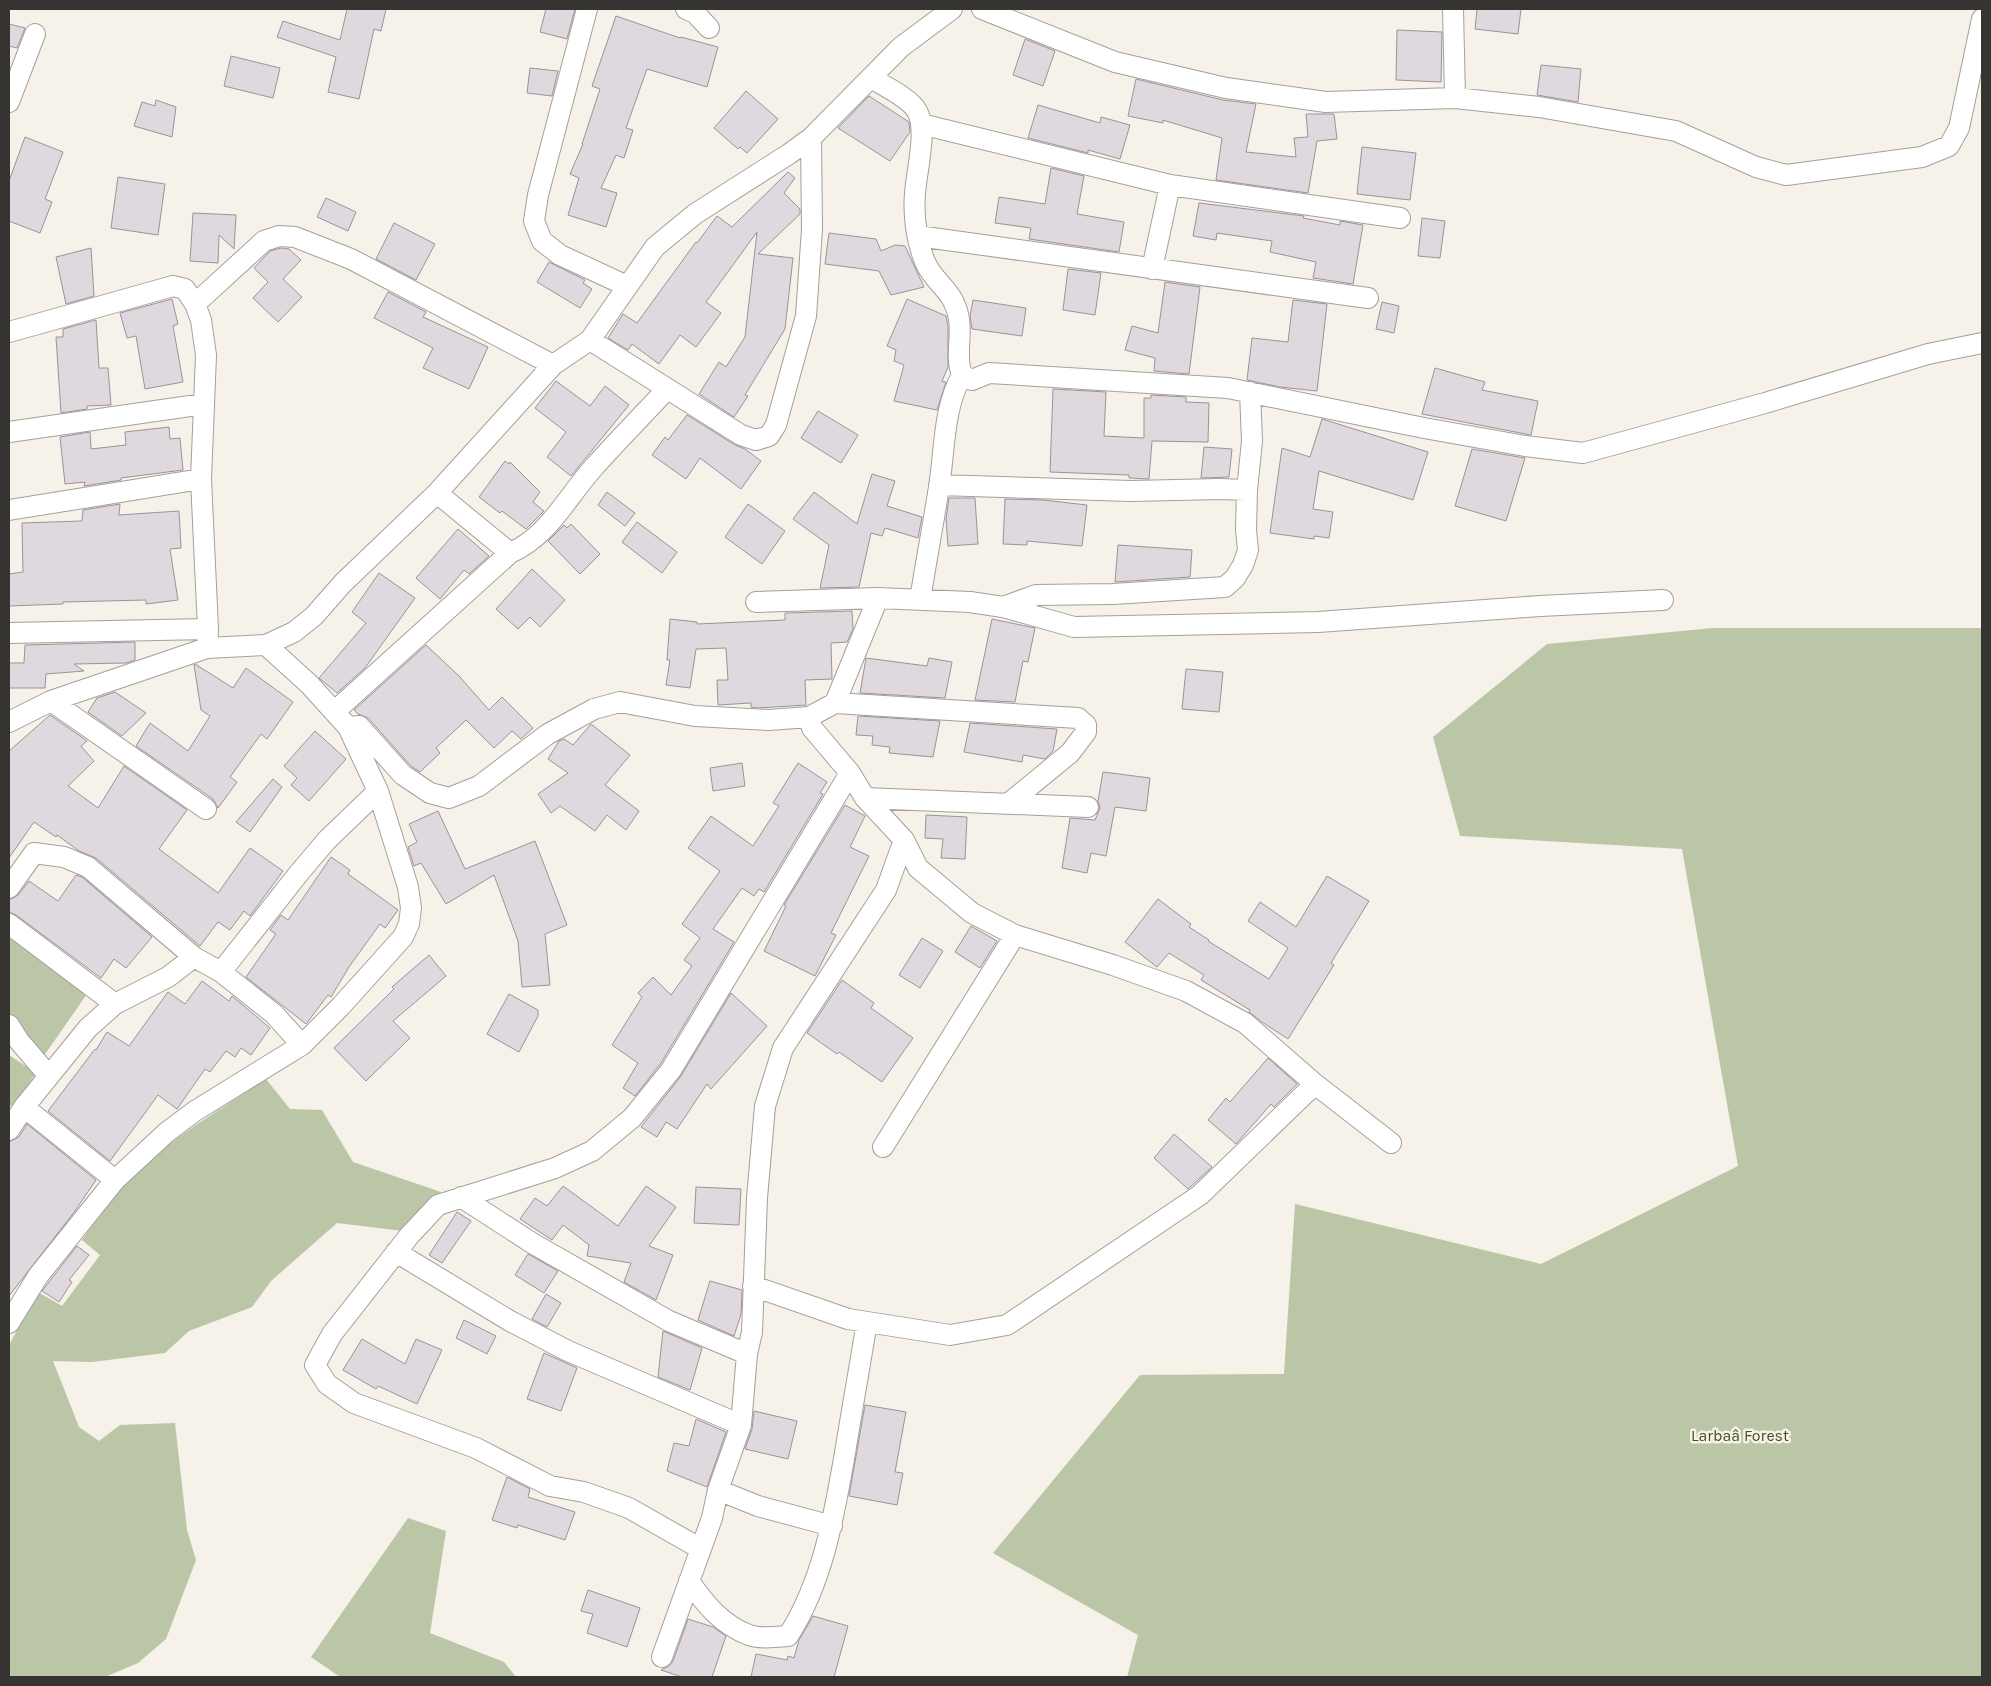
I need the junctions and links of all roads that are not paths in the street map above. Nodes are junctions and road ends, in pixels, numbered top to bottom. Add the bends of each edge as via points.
1 (587, 9) edge
2 (686, 9) edge
3 (952, 9) edge
4 (982, 9) edge
5 (1453, 9) edge
6 (1982, 19) edge
7 (709, 28) dead end
8 (35, 34) dead end
9 (871, 78) junction
10 (1455, 98) junction
11 (9, 102) edge
12 (921, 124) junction
13 (811, 138) junction
14 (1170, 185) junction
15 (1400, 218) dead end
16 (918, 236) junction
17 (1152, 269) junction
18 (627, 286) junction
19 (1368, 298) dead end
20 (195, 304) junction
21 (9, 332) edge
22 (590, 340) junction
23 (1982, 343) edge
24 (553, 364) junction
25 (962, 375) junction
26 (667, 389) junction
27 (1250, 392) junction
28 (204, 404) junction
29 (9, 432) edge
30 (201, 479) junction
31 (940, 485) junction
32 (1247, 490) junction
33 (437, 493) junction
34 (9, 510) edge
35 (510, 553) junction
36 (878, 598) junction
37 (920, 600) junction
38 (1662, 600) dead end
39 (756, 602) dead end
40 (1004, 607) junction
41 (9, 634) edge
42 (208, 638) junction
43 (266, 645) junction
44 (51, 701) junction
45 (835, 703) junction
46 (334, 712) junction
47 (809, 717) junction
48 (9, 722) edge
49 (348, 727) junction
50 (850, 773) junction
51 (378, 791) junction
52 (865, 798) junction
53 (1008, 804) junction
54 (1088, 807) dead end
55 (206, 809) dead end
56 (904, 840) junction
57 (9, 888) edge
58 (9, 924) edge
59 (1015, 935) junction
60 (194, 957) junction
61 (221, 972) junction
62 (115, 1004) junction
63 (9, 1025) edge
64 (302, 1045) junction
65 (49, 1076) junction
66 (1315, 1084) junction
67 (24, 1107) junction
68 (9, 1130) edge
69 (1391, 1144) dead end
70 (883, 1147) dead end
71 (115, 1180) junction
72 (461, 1197) junction
73 (396, 1252) junction
74 (753, 1286) junction
75 (867, 1322) junction
76 (9, 1323) edge
77 (747, 1354) junction
78 (741, 1425) junction
79 (718, 1490) junction
80 (832, 1526) junction
81 (700, 1549) junction
82 (689, 1581) junction
83 (662, 1658) dead end

1 - 18 street via 534,221 542,241 560,255
2 - 7 street via 695,13
3 - 9 street via 901,47
4 - 10 street via 1115,62 1226,88 1326,102
5 - 10 street
6 - 10 street via 1959,128 1949,146 1922,157 1786,175 1756,167 1676,131 1539,107
8 - 11 street
9 - 12 street via 917,110
9 - 13 street
12 - 14 street
12 - 16 street via 914,195
13 - 18 street via 695,214 655,247
13 - 26 street via 812,229 806,316 776,424 769,436 756,440 741,435
14 - 15 street
14 - 17 street
16 - 17 street
16 - 25 street via 927,265 952,298 959,319 958,364
17 - 19 street
18 - 22 street
20 - 21 street via 185,289 173,286
20 - 24 street via 264,241 279,236 295,237 351,259
20 - 28 street via 206,355
22 - 24 street
22 - 26 street
23 - 27 street via 1928,354 1583,453 1424,428
24 - 33 street
25 - 27 street via 972,380 989,373
25 - 31 street via 954,389 946,428
26 - 35 street via 593,468 543,531 525,547
27 - 32 street via 1252,442
28 - 29 street
28 - 30 street
30 - 34 street
30 - 42 street
31 - 32 street via 1131,491
31 - 37 street
32 - 40 street via 1248,550 1243,566 1225,587 1036,595
33 - 35 street
33 - 43 street via 343,583 314,616 294,632
35 - 46 street
36 - 37 street
36 - 39 street
36 - 45 street
37 - 40 street
38 - 40 street via 1318,622 1074,627
41 - 42 street
42 - 43 street
42 - 44 street
43 - 46 street
44 - 48 street
44 - 55 street
45 - 47 street
45 - 53 street via 1078,718 1086,725 1086,732 1070,753
46 - 49 street
47 - 49 street via 769,720 695,716 620,702 594,709 548,734 479,786 449,798 430,793 403,775 359,726
47 - 50 street via 812,728
49 - 51 street
50 - 52 street
50 - 72 street via 671,1070 632,1118 592,1151
51 - 61 street via 327,840
51 - 64 street via 408,887 409,924 397,944
52 - 53 street
52 - 56 street
53 - 54 street
56 - 59 street via 918,868 972,913
56 - 74 street via 886,890 783,1048 765,1106
57 - 60 street via 34,853 64,857 88,867
58 - 62 street
59 - 66 street via 1186,991 1245,1022
59 - 70 street
60 - 61 street
60 - 62 street via 168,977
61 - 64 street via 274,1014
62 - 65 street via 88,1028
63 - 65 street
64 - 71 street via 195,1111
65 - 67 street
66 - 69 street
66 - 75 street via 1200,1195 1007,1325 950,1335
67 - 68 street
67 - 71 street
71 - 76 street via 38,1276
72 - 73 street via 438,1205
72 - 77 street via 669,1321
73 - 78 street via 510,1321 568,1351
73 - 81 street via 332,1334 315,1365 326,1384 354,1403 476,1448 550,1486 584,1492 629,1508
74 - 75 street via 848,1319
74 - 77 street via 752,1332
75 - 80 street
77 - 78 street
78 - 79 street
79 - 80 street via 758,1506
79 - 81 street
80 - 82 street via 804,1608 788,1636 750,1636 725,1622 708,1607
81 - 82 street
82 - 83 street

